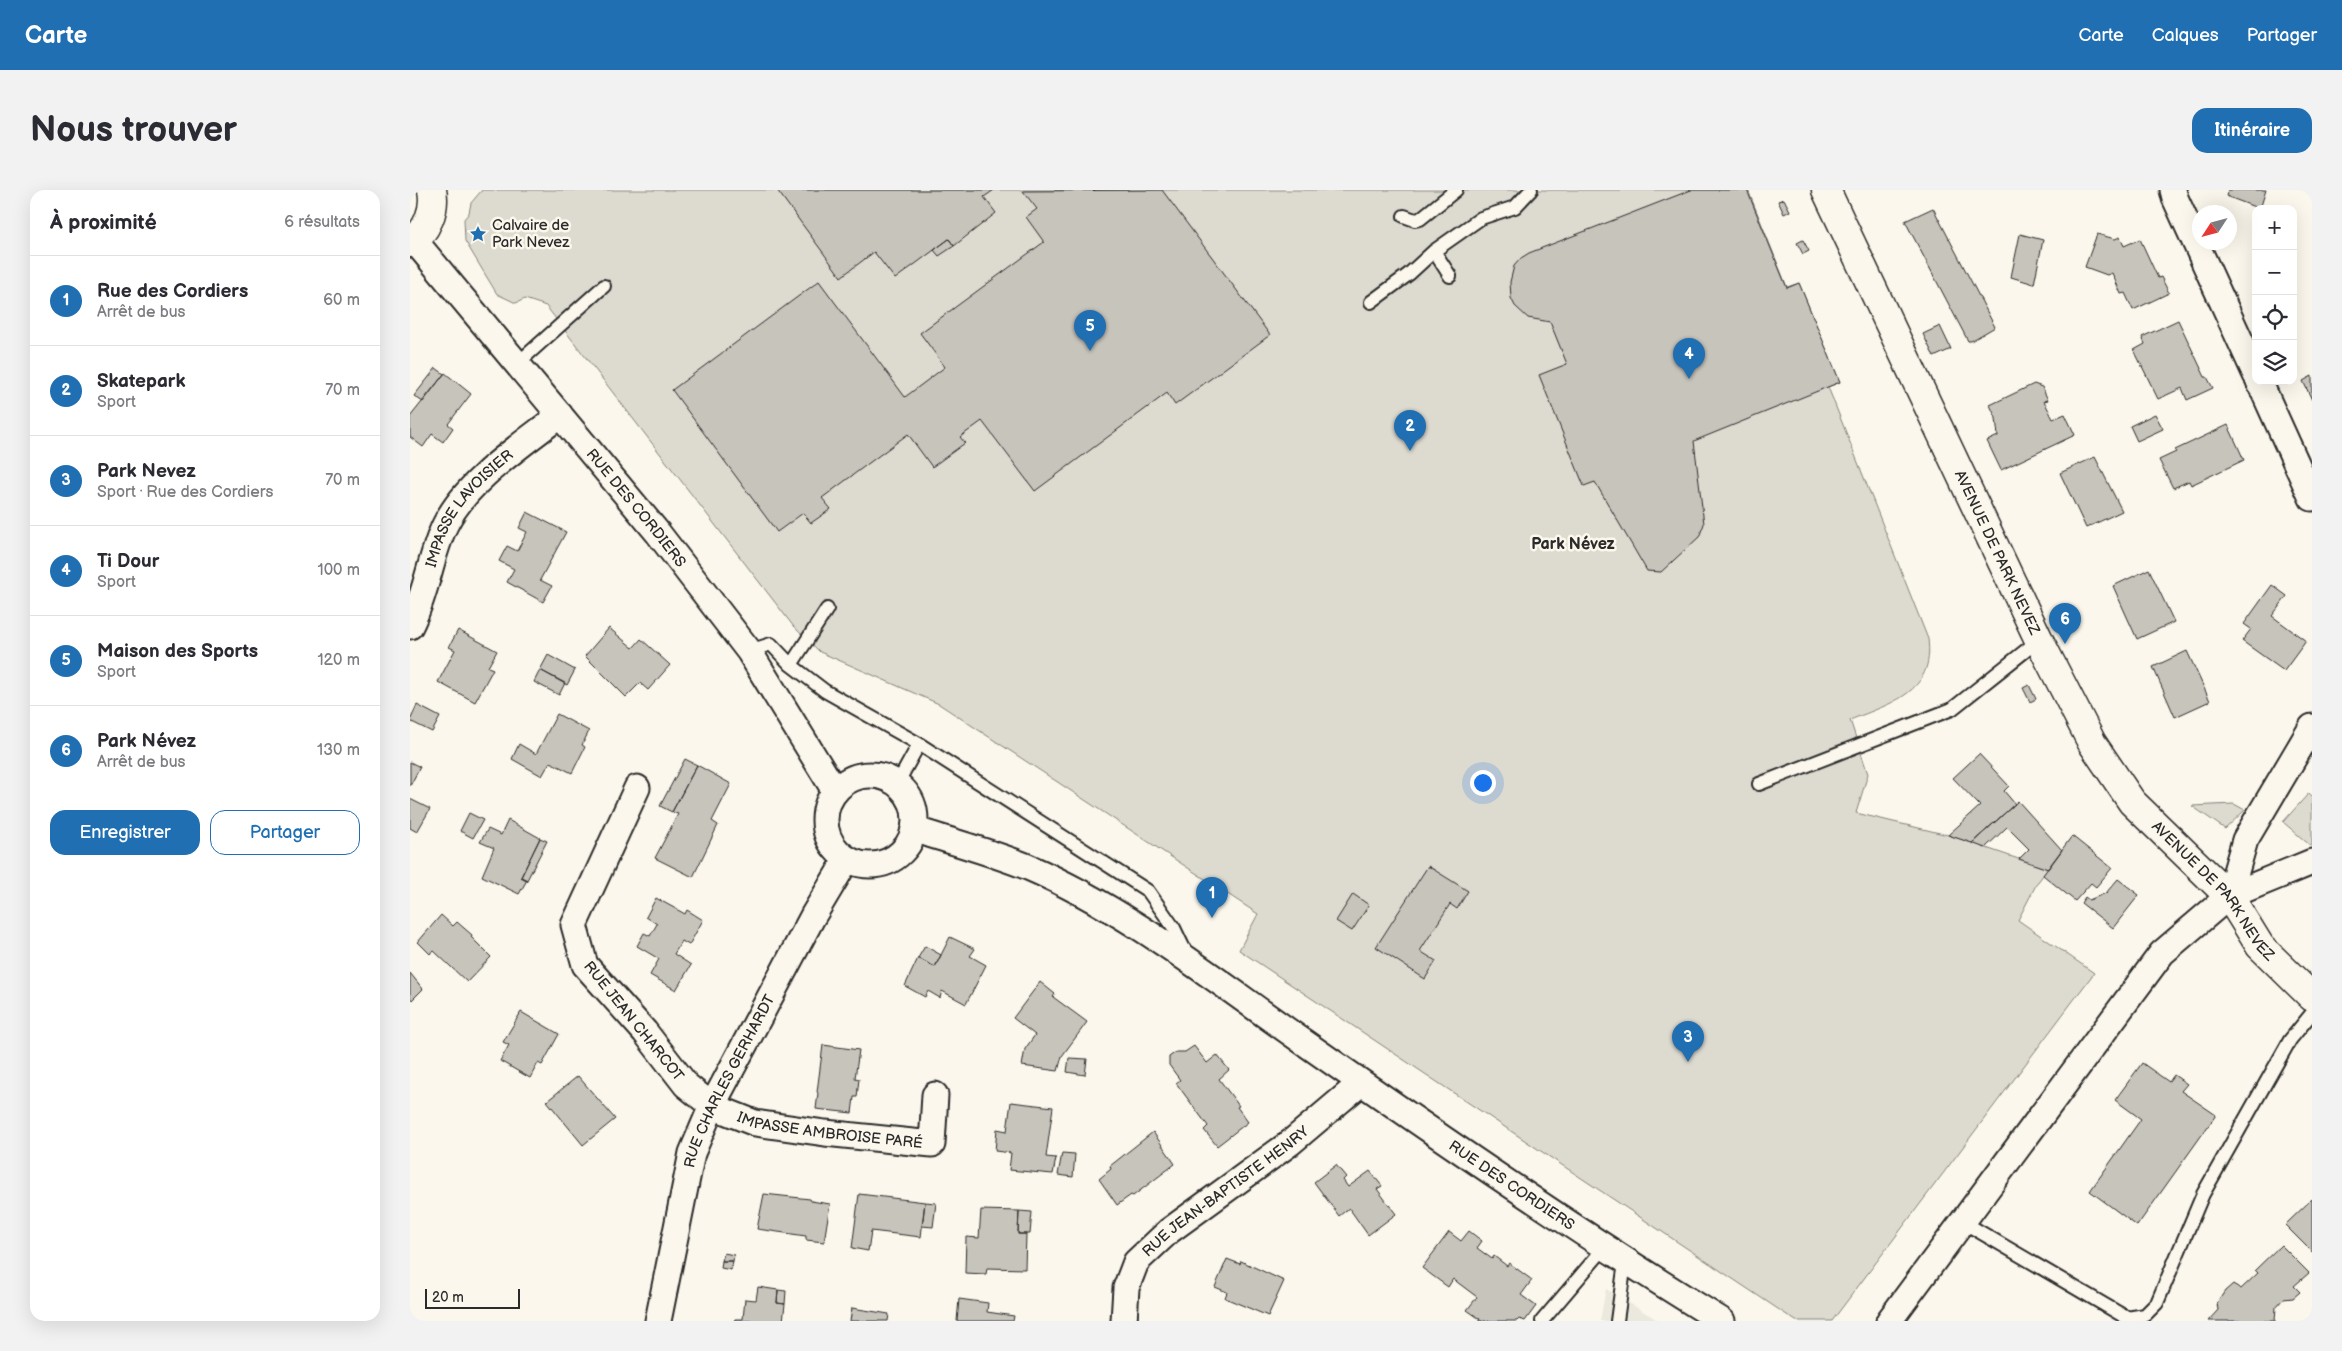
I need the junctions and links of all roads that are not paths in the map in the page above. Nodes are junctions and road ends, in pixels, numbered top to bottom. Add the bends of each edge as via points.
1 (432, 190) edge
2 (1456, 190) edge
3 (1531, 190) edge
4 (1826, 190) edge
5 (2173, 190) edge
6 (1404, 216) dead end
7 (412, 241) edge
8 (1434, 251) junction
9 (1450, 276) dead end
10 (604, 286) dead end
11 (1371, 302) dead end
12 (518, 363) junction
13 (2252, 366) edge
14 (2260, 385) edge
15 (560, 416) junction
16 (2312, 498) edge
17 (827, 609) dead end
18 (410, 626) edge
19 (2039, 640) junction
20 (749, 652) junction
21 (791, 665) junction
22 (2312, 727) edge
23 (919, 744) junction
24 (897, 784) junction
25 (1759, 784) dead end
26 (637, 788) dead end
27 (835, 791) junction
28 (914, 829) junction
29 (847, 859) junction
30 (2312, 862) edge
31 (2229, 896) junction
32 (1190, 962) junction
33 (2312, 997) edge
34 (2312, 1013) edge
35 (1361, 1082) junction
36 (935, 1096) dead end
37 (712, 1106) junction
38 (1963, 1222) junction
39 (1605, 1247) junction
40 (1625, 1262) junction
41 (658, 1321) edge
42 (1124, 1321) edge
43 (1542, 1321) edge
44 (1617, 1321) edge
45 (1722, 1321) edge
46 (1889, 1321) edge

1 - 7 street via 429,220
2 - 6 lane via 1420,219
3 - 8 lane via 1515,207 1481,218
4 - 19 street, AVENUE DE PARK NEVEZ
5 - 13 street
7 - 12 street, RUE DES CORDIERS
8 - 9 lane
8 - 11 lane
10 - 12 lane
12 - 15 street, RUE DES CORDIERS
14 - 16 street
15 - 18 street, IMPASSE LAVOISIER via 475,482 445,525
15 - 20 street, RUE DES CORDIERS via 658,533
17 - 21 lane
19 - 25 lane via 1952,709
19 - 31 street, AVENUE DE PARK NEVEZ via 2092,742 2132,802
20 - 21 lane via 771,644
20 - 27 street, RUE DES CORDIERS
21 - 23 lane via 825,691
22 - 31 street via 2245,840
23 - 24 lane
23 - 32 lane via 1148,891 1174,928
24 - 27 street via 872,775 846,782
24 - 28 street via 912,804
26 - 37 street, RUE JEAN CHARCOT via 574,925 585,964 686,1084
27 - 29 street via 825,815 826,828 829,840
28 - 29 street via 909,843 888,862 874,866
28 - 32 street, RUE DES CORDIERS via 1027,867 1087,896
29 - 37 street, RUE CHARLES GERHARDT
30 - 31 street
31 - 33 street, AVENUE DE PARK NEVEZ via 2260,946
31 - 38 street via 2162,953
32 - 35 street, RUE DES CORDIERS
34 - 38 lane via 2290,1040 2202,1194 2157,1303 2145,1315 2128,1318
35 - 39 street, RUE DES CORDIERS
35 - 42 street, RUE JEAN-BAPTISTE HENRY via 1290,1143 1169,1231 1136,1262 1126,1288
36 - 37 street, IMPASSE AMBROISE PARÉ via 932,1144 755,1123
37 - 41 street, RUE CHARLES GERHARDT via 692,1153
38 - 46 street
39 - 40 street, RUE DES CORDIERS
39 - 43 lane
40 - 44 lane
40 - 45 street, RUE DES CORDIERS

